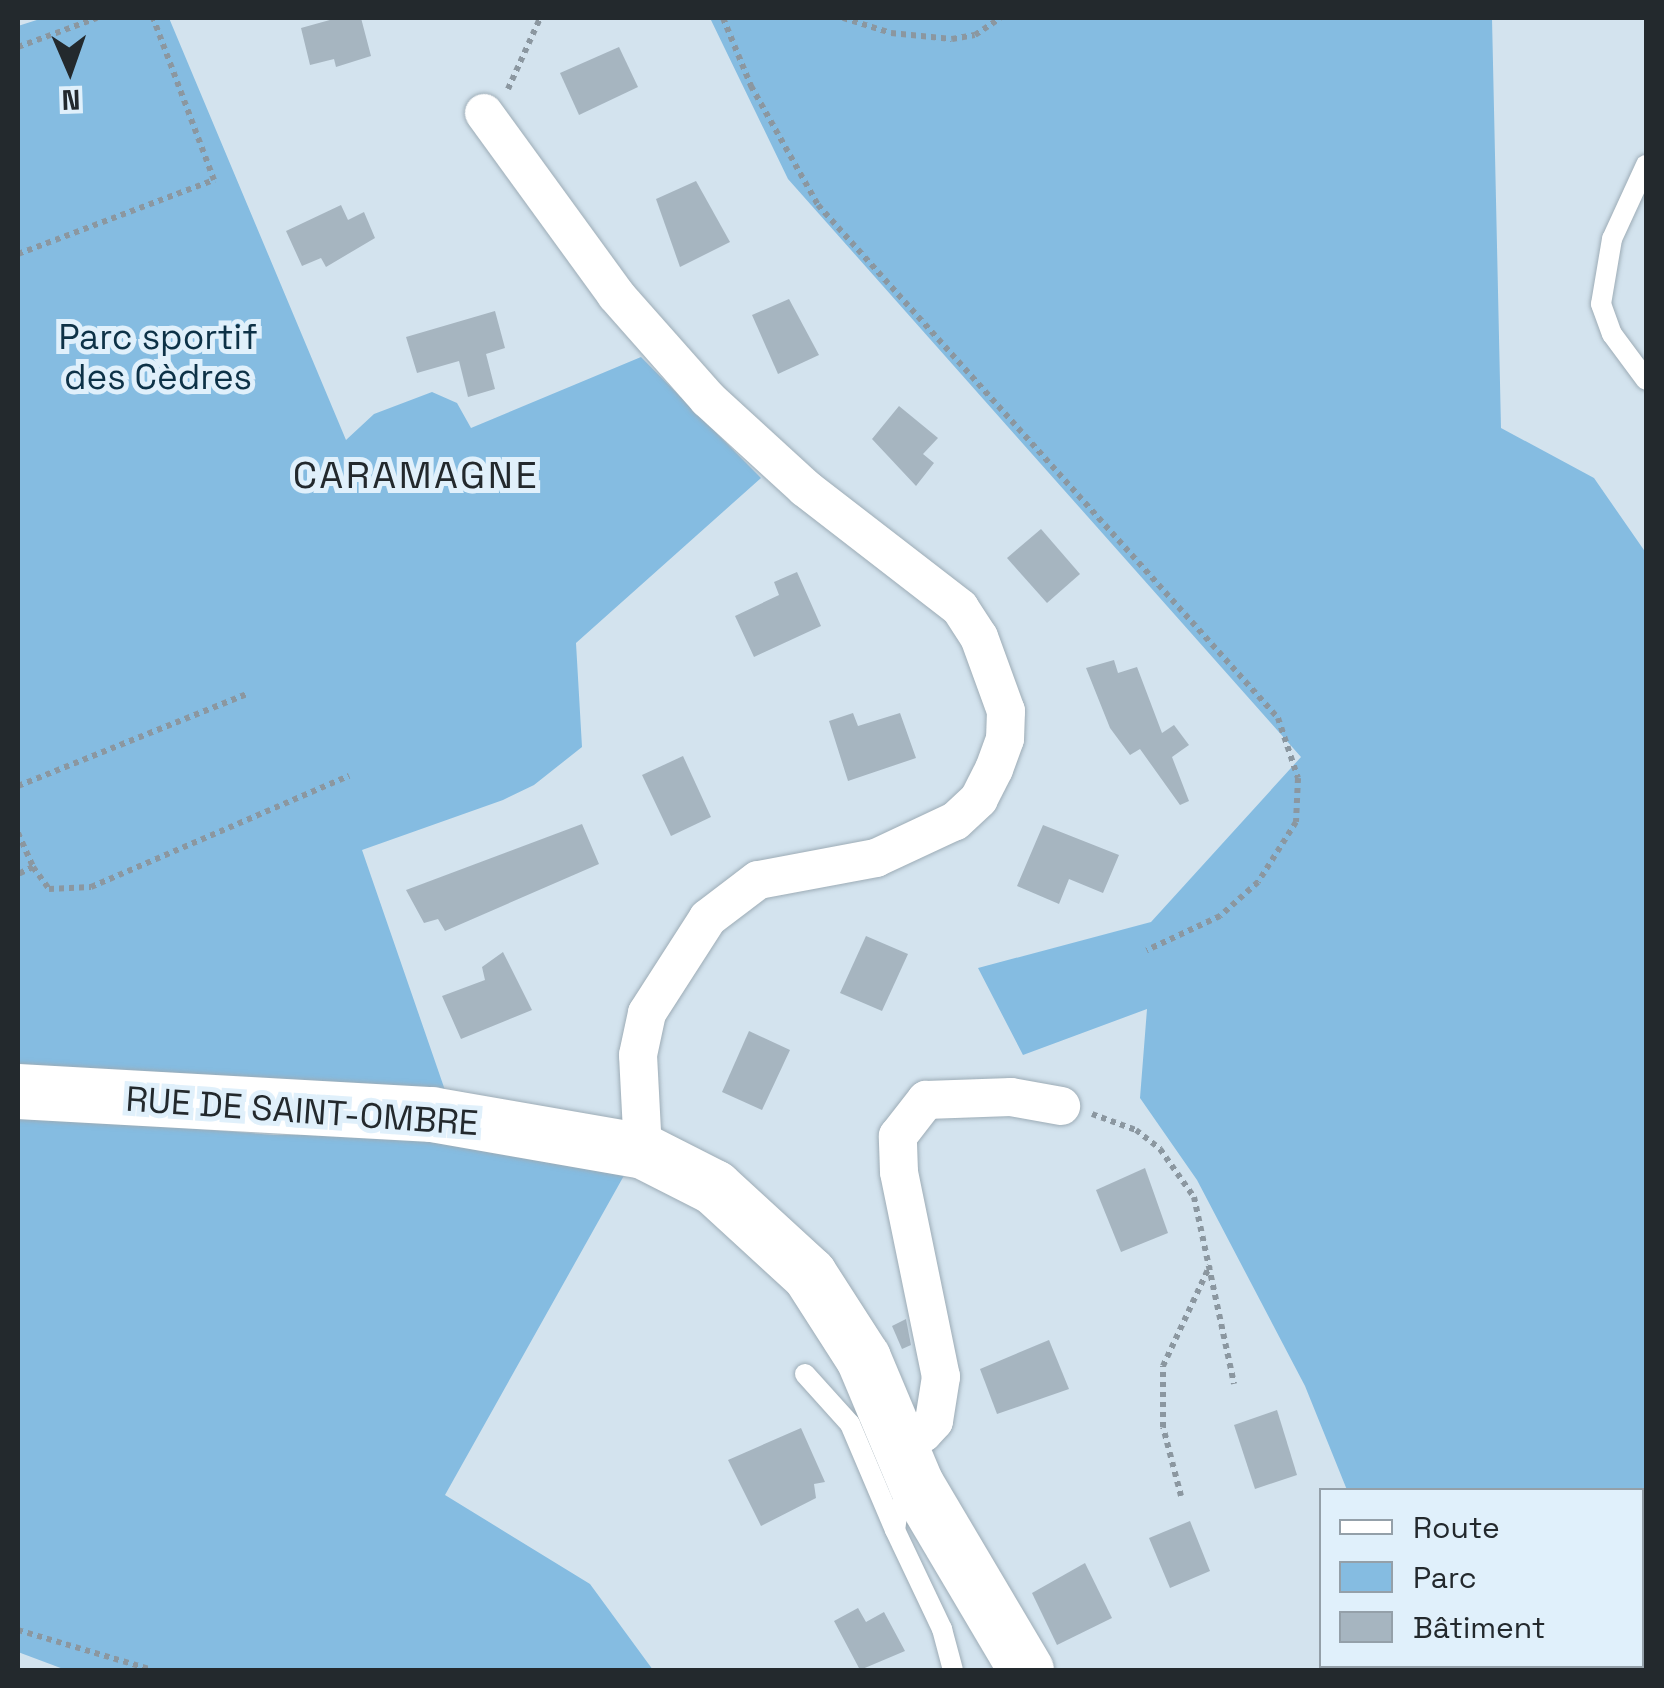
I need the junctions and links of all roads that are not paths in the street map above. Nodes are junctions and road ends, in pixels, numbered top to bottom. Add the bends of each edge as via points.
1 (490, 121) road end
2 (1646, 165) edge
3 (1646, 380) edge
4 (18, 1091) edge
5 (1061, 1106) road end
6 (643, 1151) junction
7 (805, 1374) dead end
8 (892, 1430) junction
9 (905, 1507) junction
10 (953, 1670) edge
11 (1026, 1670) edge

1 - 6 street via 616,295 708,399 805,488 960,608 996,674 1006,711 1006,739 994,769 979,799 955,821 876,858 758,880 708,918 647,1013 638,1055
2 - 3 lane via 1612,239 1600,304 1612,334
4 - 6 street, RUE DE SAINT-OMBRE via 431,1114
5 - 8 street via 1010,1097 942,1098 926,1100 907,1118 898,1136 899,1172 941,1377 934,1421 923,1433 910,1438
6 - 8 street, RUE DE SAINT-OMBRE via 745,1209 808,1274 863,1358
7 - 9 lane via 850,1424
8 - 9 street, RUE DE SAINT-OMBRE
9 - 10 lane
9 - 11 street, RUE DE SAINT-OMBRE

